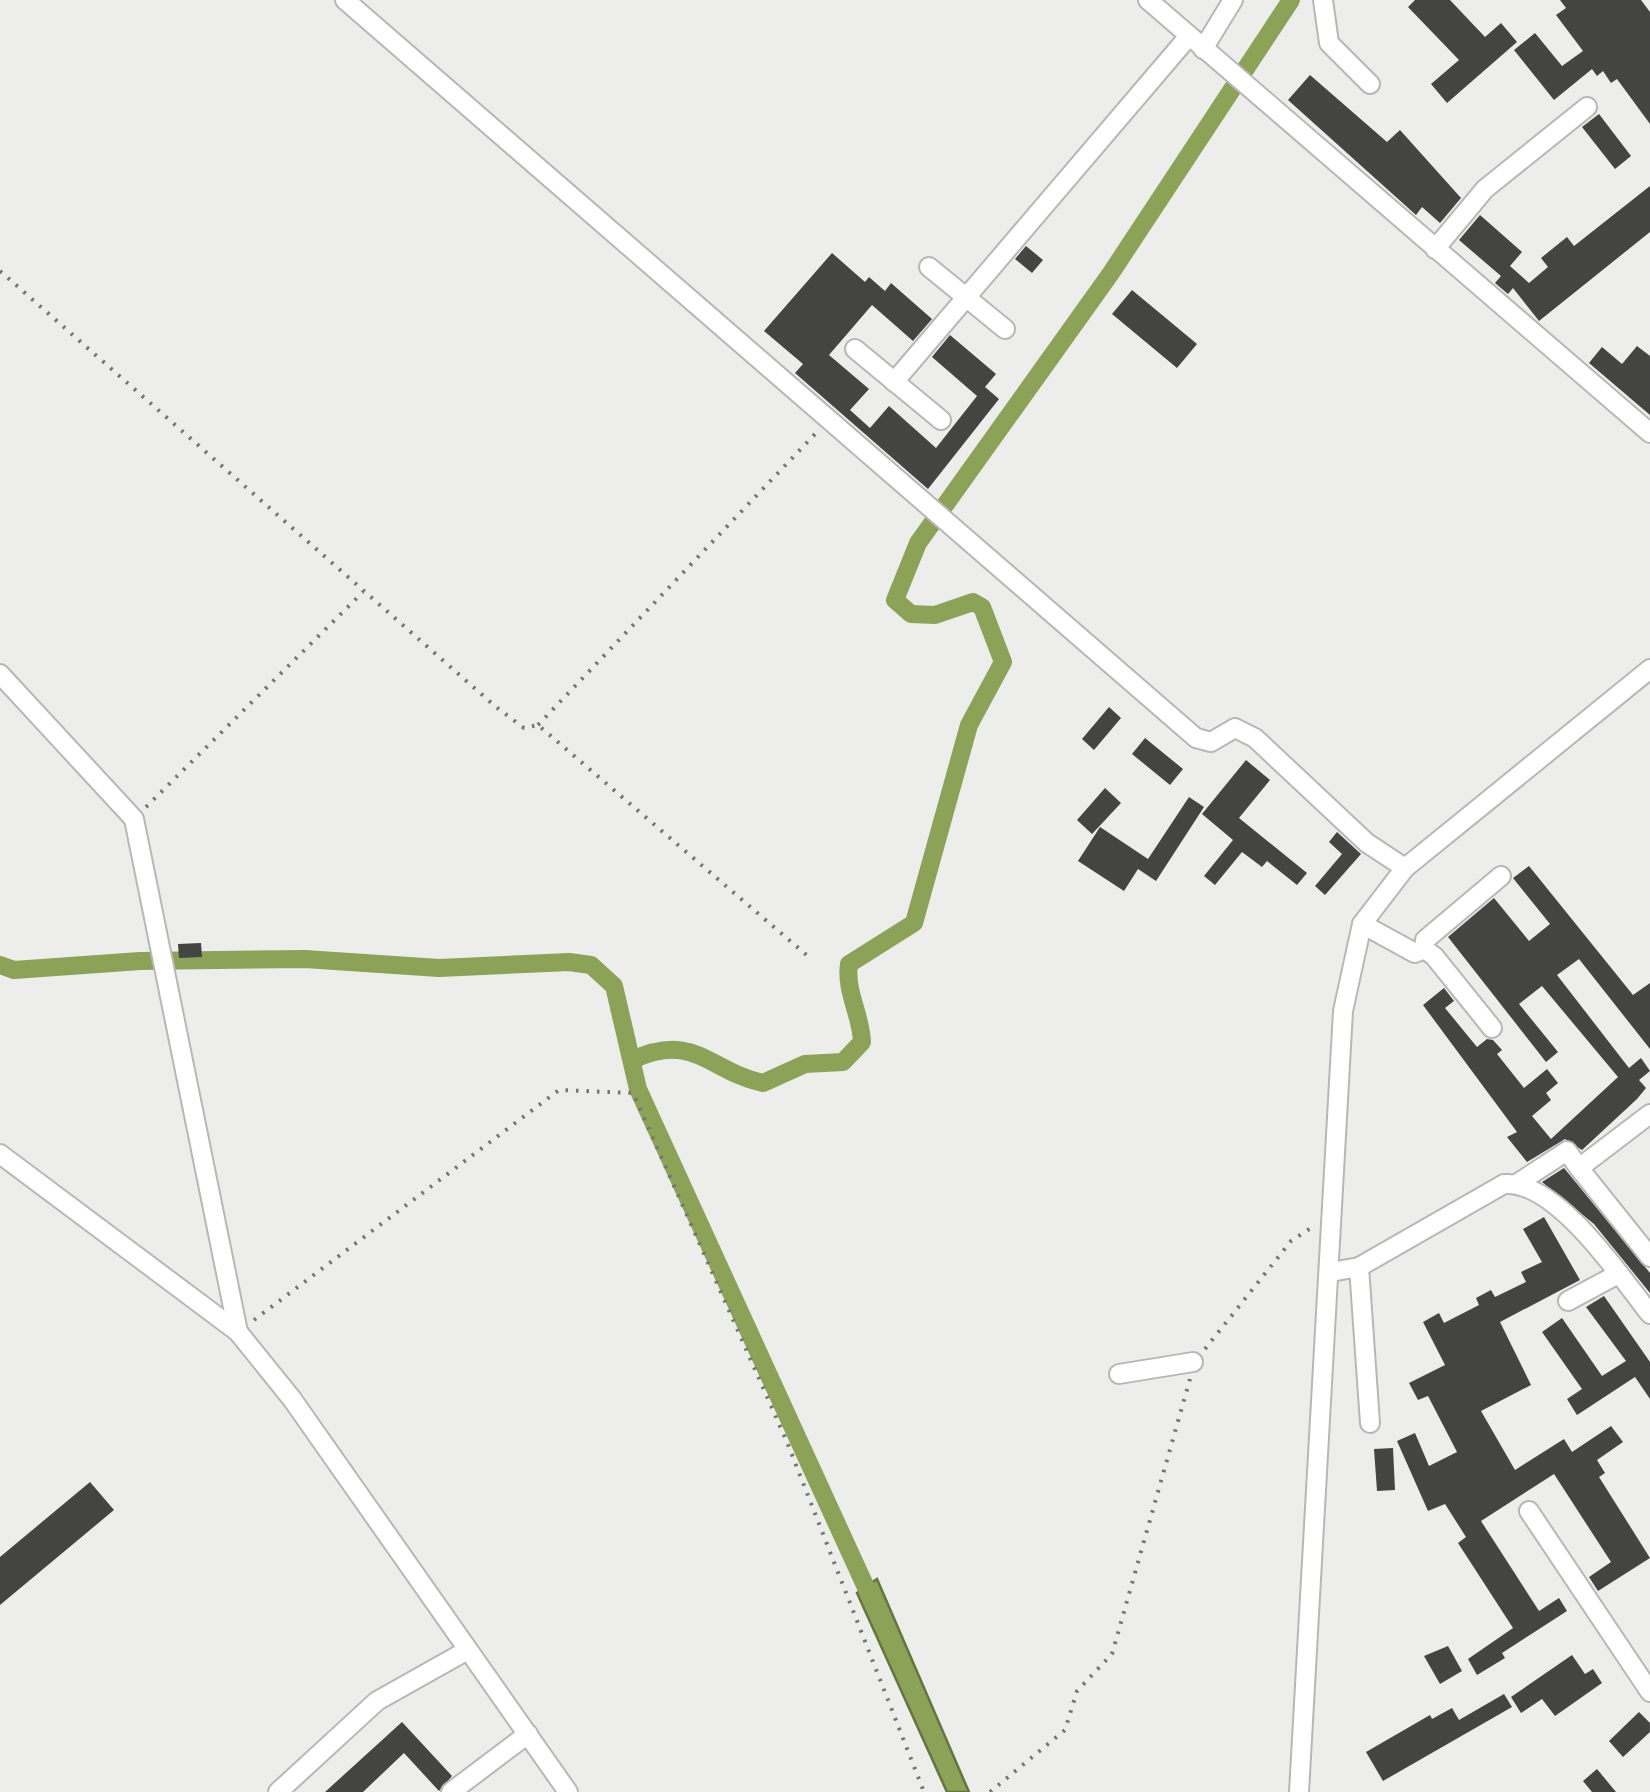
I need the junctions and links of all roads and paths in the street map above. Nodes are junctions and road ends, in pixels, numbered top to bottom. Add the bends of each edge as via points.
1 (345, 0) edge
2 (1148, 0) edge
3 (1233, 0) edge
4 (1323, 0) edge
5 (1196, 42) junction
6 (1370, 84) dead end
7 (1587, 107) dead end
8 (1435, 249) junction
9 (929, 267) dead end
10 (0, 271) edge
11 (965, 296) junction
12 (1005, 330) dead end
13 (855, 349) dead end
14 (894, 382) junction
15 (940, 420) dead end
16 (828, 421) junction
17 (1650, 433) edge
18 (364, 592) junction
19 (1649, 673) edge
20 (0, 674) edge
21 (538, 725) junction
22 (134, 818) junction
23 (1404, 868) junction
24 (1502, 876) dead end
25 (1362, 924) junction
26 (1424, 949) junction
27 (810, 958) dead end
28 (1492, 1028) dead end
29 (1649, 1116) edge
30 (0, 1154) edge
31 (1580, 1168) junction
32 (1518, 1182) junction
33 (1333, 1213) junction
34 (1650, 1257) edge
35 (1358, 1267) junction
36 (1331, 1272) junction
37 (1618, 1274) junction
38 (1568, 1301) dead end
39 (1650, 1314) edge
40 (238, 1332) junction
41 (1193, 1362) junction
42 (1119, 1374) dead end
43 (1370, 1422) dead end
44 (1529, 1510) dead end
45 (466, 1651) junction
46 (1650, 1692) edge
47 (528, 1734) junction
48 (278, 1792) edge
49 (451, 1792) edge
50 (568, 1792) edge
51 (924, 1792) edge
52 (990, 1792) edge
53 (1299, 1792) edge

1 - 16 street
2 - 5 street
3 - 5 street
4 - 6 street via 1329,43
5 - 8 street
5 - 11 street
7 - 8 street via 1484,189
8 - 17 street
9 - 11 street
10 - 18 path
11 - 12 street
11 - 14 street
13 - 14 street
14 - 15 street
16 - 21 path
16 - 23 street via 1196,738 1211,742 1235,728 1254,738 1367,843
18 - 21 path via 524,728
18 - 22 path
19 - 23 street
20 - 22 street
21 - 27 path
22 - 40 street
23 - 25 street
24 - 26 street via 1424,940
25 - 26 street via 1415,952
25 - 33 street via 1343,1011
26 - 28 street
29 - 31 street
30 - 40 street
31 - 32 street via 1567,1151
31 - 34 street
32 - 35 street
32 - 37 street via 1582,1229
33 - 36 street
33 - 41 path via 1291,1241
35 - 36 street
35 - 43 street
36 - 53 street
37 - 38 street
37 - 39 street
40 - 45 street
40 - 51 path via 559,1090 633,1093 787,1442
41 - 42 street
41 - 52 path via 1112,1654 1076,1691 1065,1730
44 - 46 street
45 - 47 street
45 - 48 street via 377,1701
47 - 49 street
47 - 50 street

